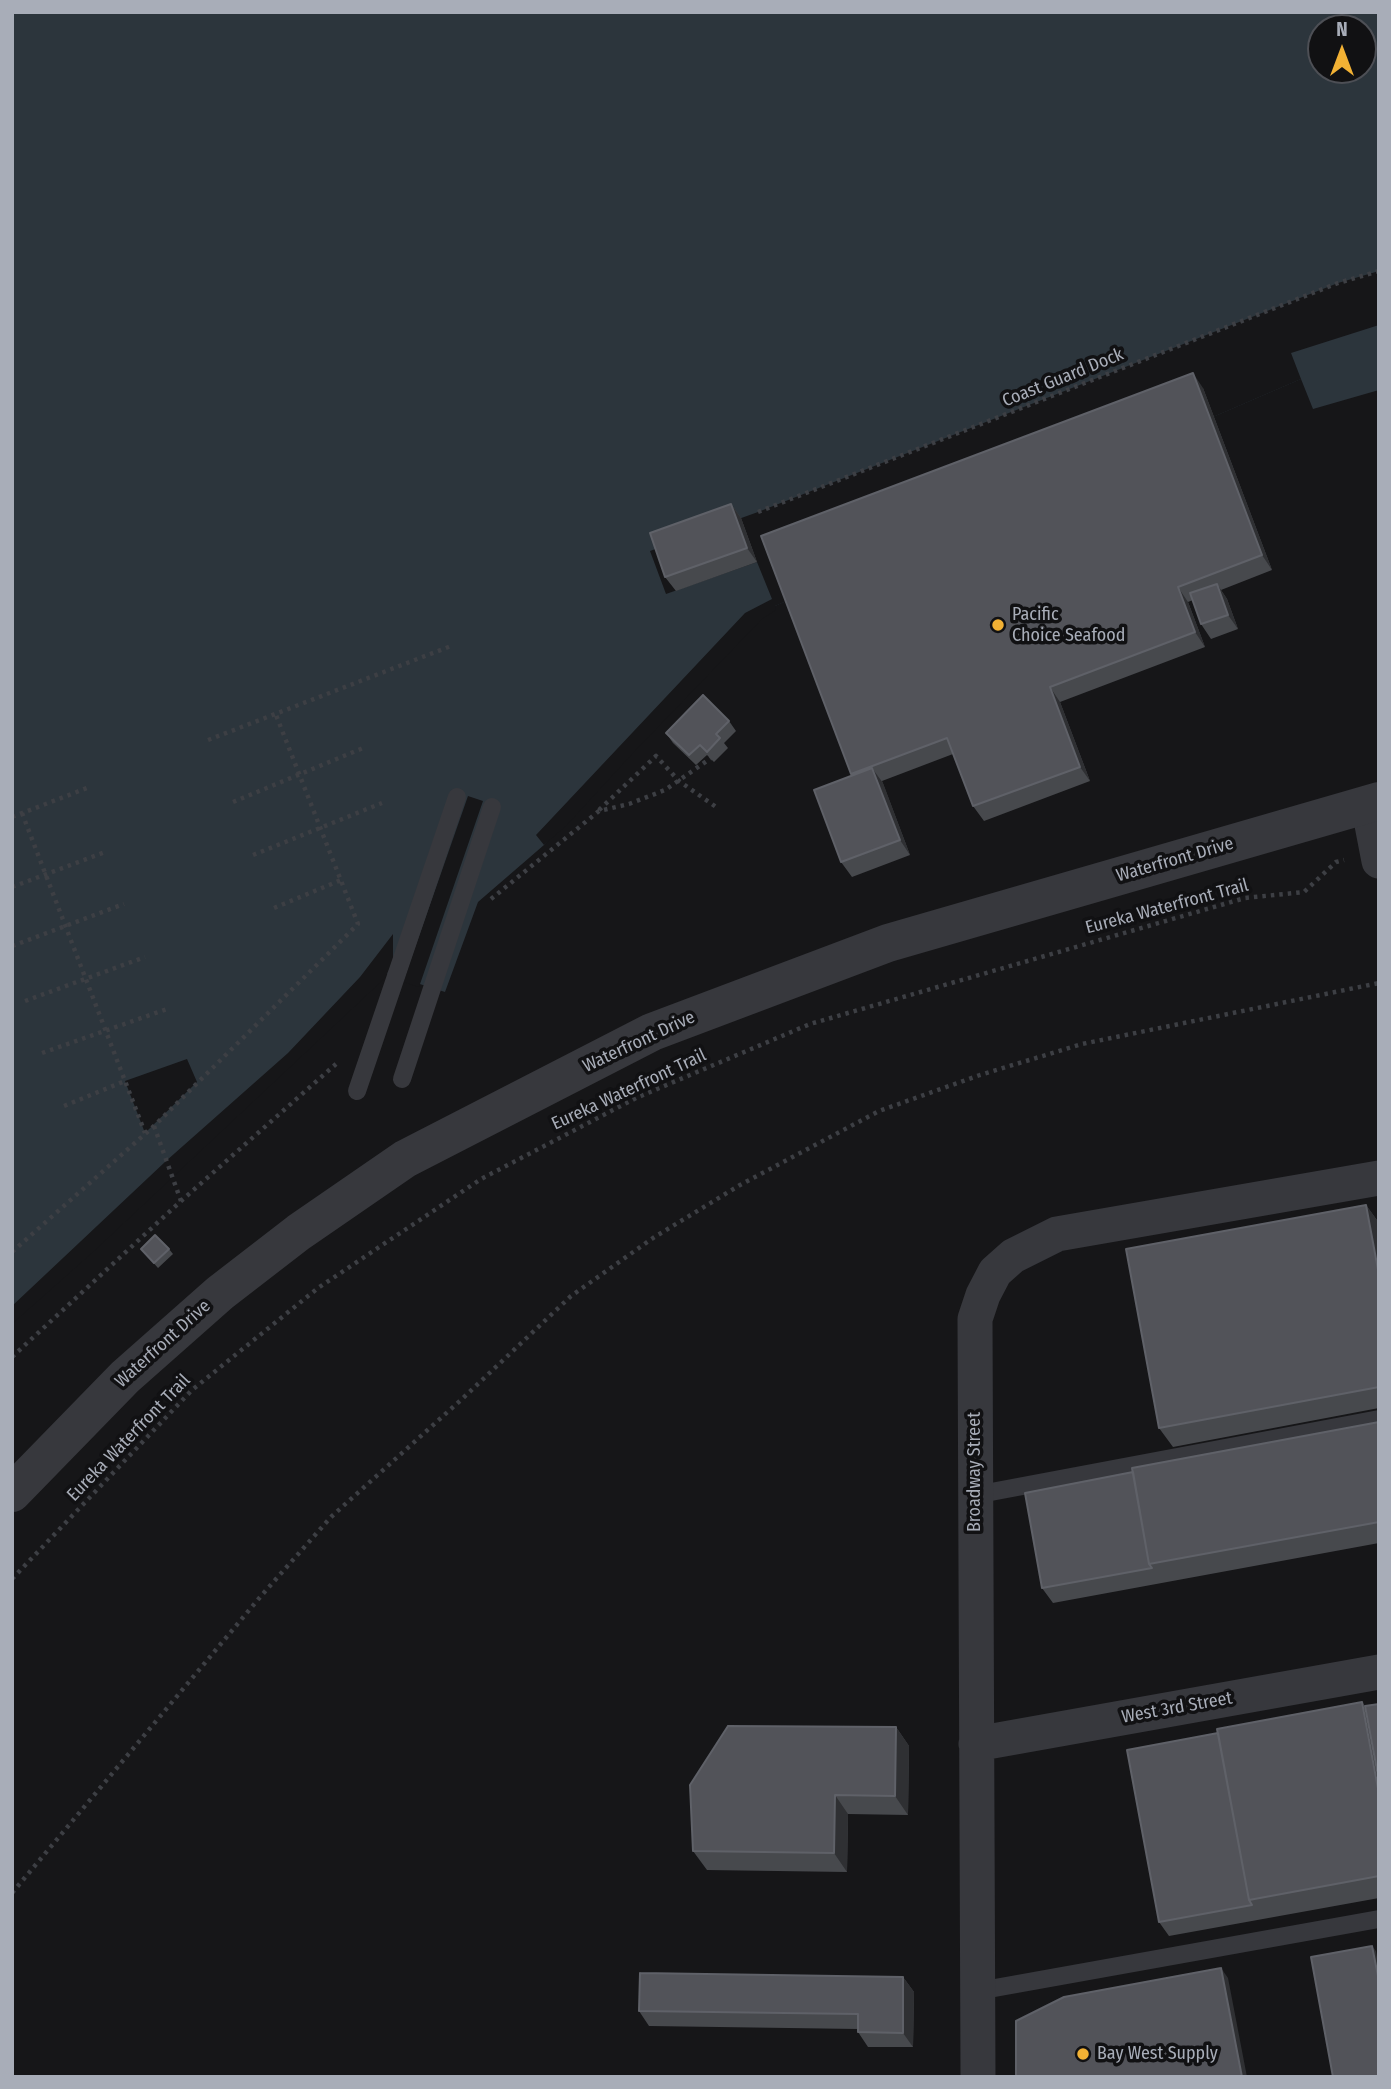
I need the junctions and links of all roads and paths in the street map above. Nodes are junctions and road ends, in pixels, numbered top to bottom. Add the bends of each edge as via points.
1 (1379, 271) edge
2 (758, 512) dead end
3 (452, 646) dead end
4 (276, 715) junction
5 (208, 740) dead end
6 (363, 748) dead end
7 (711, 758) edge
8 (299, 774) junction
9 (679, 781) junction
10 (87, 788) dead end
11 (457, 797) dead end
12 (233, 802) dead end
13 (1373, 802) edge
14 (382, 803) dead end
15 (492, 807) dead end
16 (719, 809) dead end
17 (598, 811) junction
18 (22, 813) junction
19 (12, 817) edge
20 (320, 828) junction
21 (105, 852) dead end
22 (253, 855) dead end
23 (1378, 856) edge
24 (46, 875) junction
25 (341, 880) junction
26 (12, 887) edge
27 (124, 904) dead end
28 (484, 905) dead end
29 (274, 908) dead end
30 (66, 926) junction
31 (12, 946) edge
32 (145, 957) dead end
33 (86, 980) junction
34 (1379, 983) edge
35 (25, 1001) dead end
36 (167, 1009) dead end
37 (106, 1032) junction
38 (42, 1053) dead end
39 (338, 1063) dead end
40 (402, 1079) dead end
41 (125, 1081) junction
42 (357, 1091) dead end
43 (64, 1106) dead end
44 (154, 1126) junction
45 (145, 1133) junction
46 (1379, 1178) edge
47 (181, 1201) junction
48 (12, 1252) edge
49 (12, 1357) edge
50 (1379, 1419) edge
51 (12, 1493) edge
52 (975, 1495) junction
53 (12, 1579) edge
54 (1379, 1672) edge
55 (976, 1744) junction
56 (12, 1893) edge
57 (1379, 1919) edge
58 (978, 1990) junction
59 (978, 2077) edge

1 - 2 path, Coast Guard Dock via 1338,283
3 - 4 path
4 - 5 path
4 - 8 path
6 - 8 path
7 - 9 path
8 - 12 path
8 - 20 path
9 - 16 path
9 - 17 path via 629,804
9 - 17 path via 656,756
10 - 18 path
11 - 42 lane
13 - 23 street
13 - 51 street, Waterfront Drive via 888,943 652,1032 405,1160 299,1233 220,1293 125,1377
14 - 20 path
15 - 40 lane
17 - 28 path
18 - 19 path
18 - 24 path
20 - 22 path
20 - 25 path
21 - 24 path
23 - 53 path, Eureka Waterfront Trail via 1336,862 1304,892 1245,898 810,1024 636,1098 481,1179 318,1288 192,1390
24 - 26 path
24 - 30 path
25 - 29 path
25 - 44 path via 358,924
27 - 30 path
30 - 31 path
30 - 33 path
32 - 33 path
33 - 35 path
33 - 37 path
34 - 56 path via 1082,1044 980,1075 879,1111 740,1185 653,1238 571,1296 331,1517
36 - 37 path
37 - 38 path
37 - 41 path
39 - 47 path
41 - 43 path
41 - 45 path
44 - 45 path
44 - 47 path
45 - 48 path
46 - 52 street, Broadway Street via 1057,1234 1013,1256 995,1272 975,1319
47 - 49 path
50 - 52 lane
52 - 55 street, Broadway Street
54 - 55 street, West 3rd Street
55 - 58 street, Broadway Street
57 - 58 lane
58 - 59 street, Broadway Street

